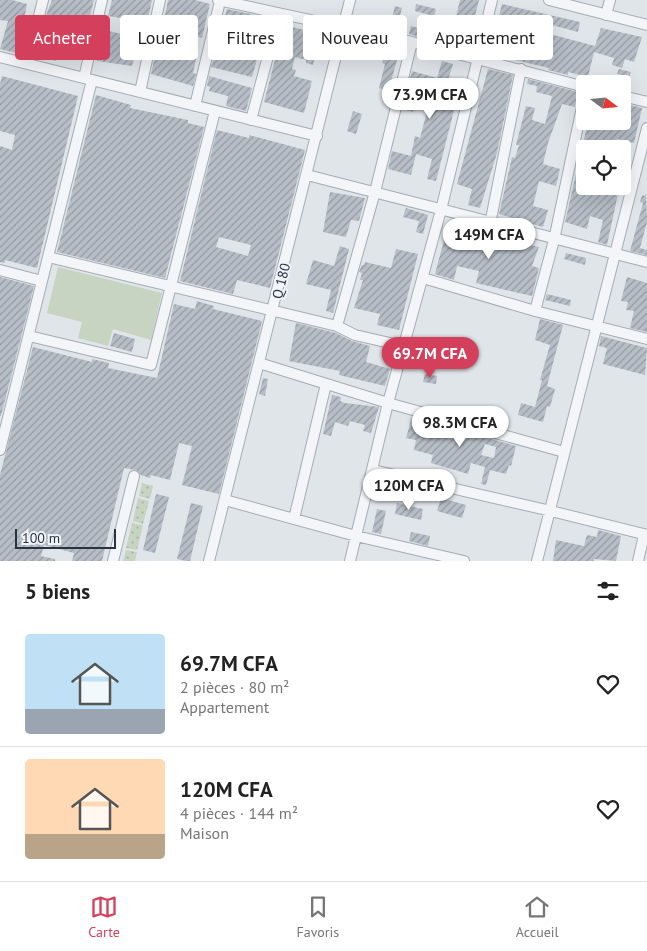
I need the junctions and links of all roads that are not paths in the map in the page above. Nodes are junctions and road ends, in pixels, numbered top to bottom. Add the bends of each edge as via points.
1 (43, 0) edge
2 (102, 0) edge
3 (160, 0) edge
4 (219, 0) edge
5 (350, 0) edge
6 (492, 0) edge
7 (549, 0) edge
8 (610, 0) edge
9 (237, 2) edge
10 (279, 15) edge
11 (346, 15) edge
12 (488, 15) edge
13 (606, 15) junction
14 (647, 25) edge
15 (407, 41) edge
16 (412, 42) junction
17 (417, 43) edge
18 (0, 57) edge
19 (267, 60) edge
20 (335, 60) edge
21 (476, 60) edge
22 (484, 60) edge
23 (27, 64) junction
24 (521, 70) junction
25 (88, 79) junction
26 (576, 85) edge
27 (140, 92) junction
28 (631, 98) edge
29 (647, 102) edge
30 (195, 106) junction
31 (215, 111) junction
32 (251, 120) junction
33 (647, 128) edge
34 (577, 130) edge
35 (316, 136) junction
36 (307, 175) junction
37 (375, 192) junction
38 (441, 210) junction
39 (490, 224) junction
40 (554, 240) junction
41 (616, 255) junction
42 (48, 257) junction
43 (647, 262) edge
44 (0, 270) edge
45 (422, 278) junction
46 (42, 281) junction
47 (172, 288) junction
48 (273, 311) junction
49 (535, 311) junction
50 (337, 326) junction
51 (596, 326) junction
52 (29, 336) junction
53 (647, 338) edge
54 (403, 346) junction
55 (259, 363) junction
56 (326, 384) junction
57 (388, 403) junction
58 (0, 450) edge
59 (564, 452) junction
60 (373, 470) junction
61 (134, 476) dead end
62 (225, 500) junction
63 (551, 511) junction
64 (294, 519) junction
65 (646, 535) edge
66 (356, 536) junction
67 (113, 561) edge
68 (209, 561) edge
69 (350, 561) edge
70 (464, 561) edge
71 (537, 561) edge
72 (638, 561) edge

1 - 23 street
2 - 25 street
3 - 27 street
4 - 9 street
4 - 30 street
5 - 11 street, Q 180
6 - 12 street
7 - 13 street
8 - 13 street
9 - 10 street
13 - 14 street
15 - 16 street
16 - 17 street
16 - 37 street
18 - 23 street
19 - 32 street
20 - 35 street, Q 180
21 - 38 street
22 - 24 street
23 - 25 street
24 - 26 street
24 - 39 street
25 - 27 street
25 - 42 street
27 - 30 street
28 - 29 street
30 - 31 street
31 - 32 street
31 - 47 street
32 - 35 street
33 - 41 street
34 - 40 street
35 - 36 street, Q 180
36 - 37 street
36 - 48 street, Q 180
37 - 38 street
37 - 50 street
38 - 39 street
38 - 45 street
39 - 40 street
40 - 41 street
40 - 49 street
41 - 43 street
41 - 51 street
42 - 46 street
42 - 47 street
44 - 46 street
45 - 49 street
45 - 54 street
46 - 52 street
47 - 48 street
47 - 52 street via 150,366
48 - 50 street
48 - 55 street, Q 180
49 - 51 street
50 - 54 street via 355,335
51 - 53 street
51 - 59 street
52 - 58 street
54 - 57 street
55 - 56 street
55 - 62 street, Q 180
56 - 57 street
56 - 64 street
57 - 59 street
57 - 60 street
59 - 63 street
60 - 63 street
60 - 66 street
61 - 67 street
62 - 64 street
62 - 68 street, Q 180
63 - 65 street
63 - 71 street
64 - 66 street
65 - 72 street
66 - 69 street
66 - 70 street

